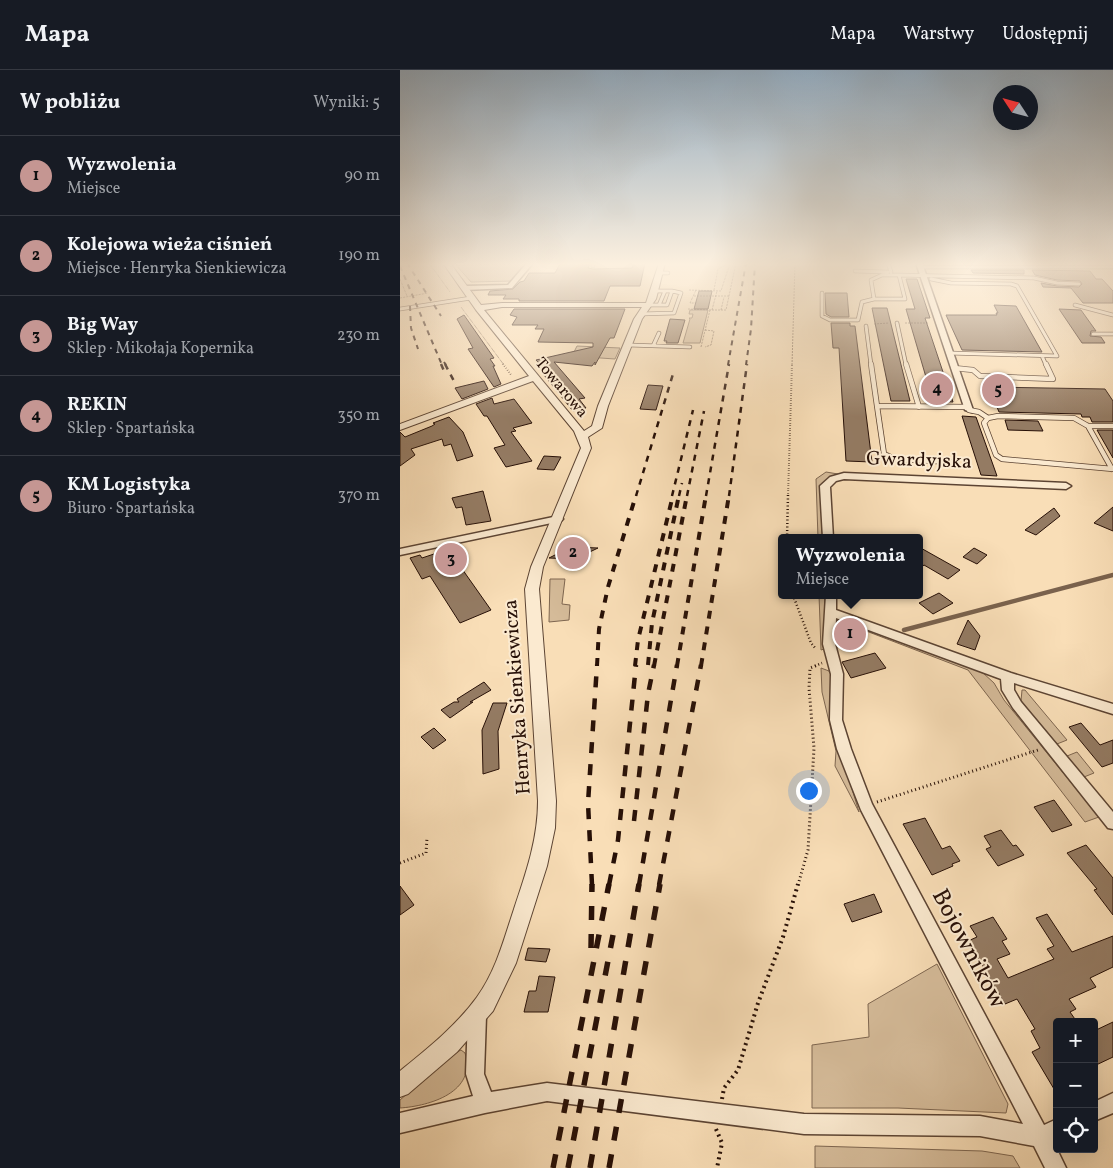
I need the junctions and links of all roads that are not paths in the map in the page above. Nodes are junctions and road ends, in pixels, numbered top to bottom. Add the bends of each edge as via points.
1 (484, 314) edge
2 (641, 314) edge
3 (822, 314) edge
4 (859, 314) edge
5 (936, 314) edge
6 (1033, 314) edge
7 (897, 323) dead end
8 (866, 326) dead end
9 (659, 334) dead end
10 (1093, 334) dead end
11 (1113, 334) edge
12 (628, 345) junction
13 (653, 346) junction
14 (690, 347) dead end
15 (948, 352) junction
16 (1042, 356) junction
17 (954, 368) junction
18 (534, 377) junction
19 (877, 406) junction
20 (918, 407) junction
21 (969, 409) junction
22 (988, 418) junction
23 (1088, 426) junction
24 (1113, 426) edge
25 (400, 427) edge
26 (581, 436) junction
27 (951, 462) dead end
28 (1113, 469) edge
29 (1066, 486) dead end
30 (558, 519) junction
31 (828, 534) edge
32 (400, 552) edge
33 (831, 599) edge
34 (831, 614) junction
35 (1007, 676) junction
36 (1113, 709) edge
37 (1113, 823) edge
38 (477, 1016) junction
39 (400, 1086) edge
40 (484, 1103) junction
41 (1113, 1103) edge
42 (1098, 1110) edge
43 (400, 1122) edge
44 (1048, 1133) edge
45 (1056, 1168) edge

1 - 18 street, Towarowa
2 - 12 street
3 - 4 lane via 830,320 858,320
5 - 15 street
6 - 16 lane via 1057,356
7 - 20 lane
8 - 19 lane
9 - 13 lane
10 - 11 lane
12 - 13 lane
12 - 26 street via 597,428
13 - 14 lane
15 - 16 lane
15 - 17 street
16 - 17 lane via 1053,379 980,376 973,370
17 - 21 street
18 - 25 street
18 - 26 street, Towarowa
19 - 20 lane
19 - 27 lane via 884,454 902,460
20 - 21 lane
21 - 22 lane
22 - 23 lane via 1074,418
22 - 28 lane via 984,422 996,455 1002,459
23 - 24 lane
23 - 28 lane
26 - 30 street, Henryka Sienkiewicza via 586,452
29 - 31 street, Gwardyjska via 834,478 825,486
30 - 32 street
30 - 38 street, Henryka Sienkiewicza via 537,567 532,588 548,820 544,845 508,961
33 - 34 street
34 - 35 street via 839,614
34 - 44 street, Bojowników via 829,644 836,674 836,720 866,806
35 - 36 street
35 - 37 street via 1008,690 1017,706
38 - 39 street, Henryka Sienkiewicza
38 - 40 street via 475,1074
40 - 43 street
40 - 44 street via 547,1092 804,1124 980,1126
41 - 42 street
44 - 45 street, Bojowników

